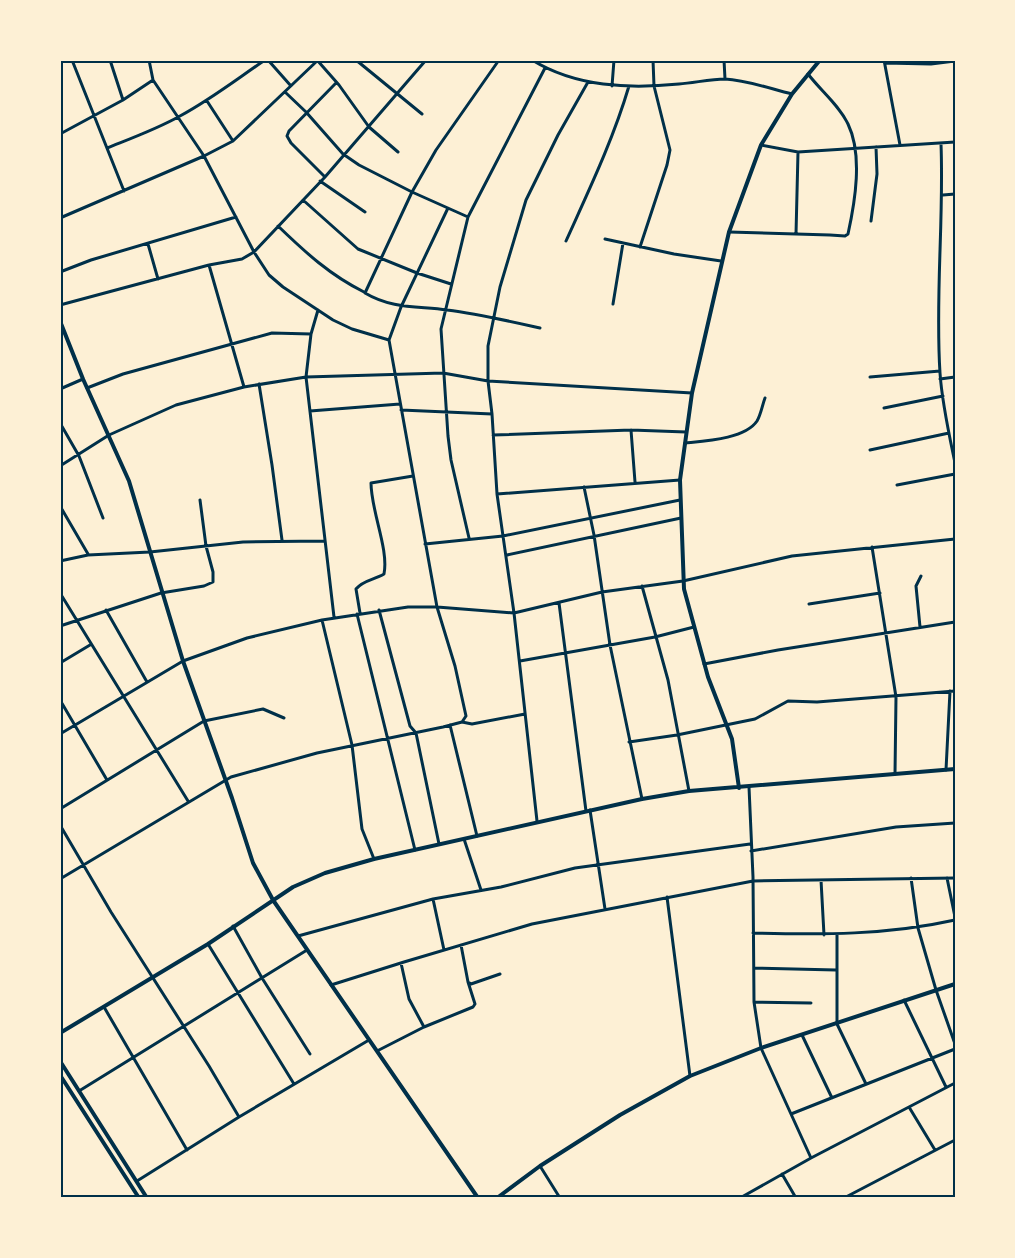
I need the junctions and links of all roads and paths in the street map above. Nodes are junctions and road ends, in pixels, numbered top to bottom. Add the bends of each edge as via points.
1 (72, 60) edge
2 (110, 60) edge
3 (149, 60) edge
4 (267, 60) edge
5 (317, 60) edge
6 (356, 60) edge
7 (426, 60) edge
8 (499, 60) edge
9 (532, 60) edge
10 (614, 60) edge
11 (653, 60) edge
12 (724, 60) edge
13 (820, 60) edge
14 (884, 61) edge
15 (955, 61) edge
16 (545, 68) junction
17 (808, 74) junction
18 (153, 80) junction
19 (725, 80) junction
20 (588, 82) junction
21 (336, 83) junction
22 (291, 86) junction
23 (612, 86) junction
24 (629, 86) junction
25 (654, 86) junction
26 (285, 92) junction
27 (792, 94) junction
28 (398, 95) junction
29 (123, 99) junction
30 (207, 100) junction
31 (306, 112) junction
32 (422, 114) dead end
33 (93, 116) junction
34 (178, 117) junction
35 (369, 127) junction
36 (60, 134) edge
37 (233, 141) junction
38 (955, 142) edge
39 (940, 144) junction
40 (761, 145) junction
41 (900, 146) junction
42 (876, 147) junction
43 (107, 148) junction
44 (854, 148) junction
45 (398, 152) dead end
46 (798, 152) junction
47 (343, 154) junction
48 (204, 156) junction
49 (325, 177) junction
50 (320, 181) junction
51 (124, 190) junction
52 (412, 192) junction
53 (955, 194) edge
54 (943, 195) junction
55 (303, 200) junction
56 (448, 208) junction
57 (365, 212) dead end
58 (236, 217) junction
59 (468, 217) junction
60 (60, 218) edge
61 (871, 220) dead end
62 (278, 226) junction
63 (729, 232) junction
64 (796, 234) junction
65 (605, 239) dead end
66 (566, 241) dead end
67 (623, 243) junction
68 (148, 244) junction
69 (640, 247) junction
70 (254, 252) junction
71 (381, 259) junction
72 (721, 261) junction
73 (209, 266) junction
74 (60, 272) edge
75 (417, 273) junction
76 (158, 280) junction
77 (451, 284) junction
78 (365, 293) junction
79 (614, 304) dead end
80 (60, 305) edge
81 (400, 307) junction
82 (318, 310) junction
83 (445, 310) junction
84 (494, 317) junction
85 (60, 321) edge
86 (540, 328) dead end
87 (65, 334) junction
88 (311, 334) junction
89 (60, 337) edge
90 (389, 340) junction
91 (230, 344) junction
92 (940, 371) junction
93 (443, 372) junction
94 (395, 376) junction
95 (306, 377) junction
96 (870, 377) dead end
97 (955, 377) edge
98 (83, 379) junction
99 (940, 379) junction
100 (488, 381) junction
101 (259, 384) junction
102 (244, 387) junction
103 (87, 388) junction
104 (60, 389) edge
105 (692, 393) junction
106 (943, 396) junction
107 (765, 398) dead end
108 (400, 404) junction
109 (884, 408) dead end
110 (401, 410) junction
111 (310, 411) junction
112 (447, 413) junction
113 (492, 414) junction
114 (60, 423) edge
115 (631, 430) junction
116 (686, 432) junction
117 (949, 433) junction
118 (109, 435) junction
119 (493, 435) junction
120 (685, 443) junction
121 (870, 450) dead end
122 (79, 456) junction
123 (955, 463) edge
124 (60, 466) edge
125 (955, 474) edge
126 (413, 476) junction
127 (680, 480) junction
128 (635, 483) junction
129 (897, 484) dead end
130 (584, 487) junction
131 (497, 494) junction
132 (200, 500) dead end
133 (681, 500) junction
134 (60, 507) edge
135 (103, 518) dead end
136 (591, 518) junction
137 (681, 518) junction
138 (594, 535) junction
139 (503, 536) junction
140 (469, 538) junction
141 (955, 539) edge
142 (282, 541) junction
143 (324, 542) junction
144 (425, 544) junction
145 (206, 546) junction
146 (872, 547) junction
147 (150, 552) junction
148 (88, 555) junction
149 (506, 555) junction
150 (60, 561) edge
151 (921, 576) dead end
152 (683, 581) junction
153 (642, 586) junction
154 (602, 592) junction
155 (60, 593) edge
156 (161, 593) junction
157 (879, 593) junction
158 (559, 603) junction
159 (809, 604) dead end
160 (436, 606) junction
161 (106, 610) junction
162 (379, 610) junction
163 (359, 613) junction
164 (514, 613) junction
165 (334, 618) junction
166 (75, 620) junction
167 (322, 620) junction
168 (955, 622) edge
169 (60, 627) edge
170 (694, 627) junction
171 (920, 627) junction
172 (886, 633) junction
173 (655, 637) junction
174 (90, 645) junction
175 (610, 645) junction
176 (566, 652) junction
177 (183, 661) junction
178 (520, 661) junction
179 (60, 663) edge
180 (704, 664) junction
181 (147, 682) junction
182 (950, 691) junction
183 (955, 691) edge
184 (896, 694) junction
185 (122, 697) junction
186 (60, 700) edge
187 (525, 714) junction
188 (284, 718) dead end
189 (204, 721) junction
190 (462, 722) junction
191 (75, 725) junction
192 (450, 725) junction
193 (727, 726) junction
194 (416, 733) junction
195 (60, 734) edge
196 (677, 735) junction
197 (388, 738) junction
198 (629, 742) junction
199 (352, 745) junction
200 (156, 749) junction
201 (955, 769) edge
202 (946, 770) junction
203 (895, 774) junction
204 (226, 779) junction
205 (107, 780) junction
206 (749, 787) junction
207 (739, 788) junction
208 (689, 791) junction
209 (642, 799) junction
210 (188, 802) junction
211 (60, 809) edge
212 (588, 811) junction
213 (537, 821) junction
214 (955, 823) edge
215 (60, 825) edge
216 (477, 836) junction
217 (464, 839) junction
218 (439, 844) junction
219 (750, 844) junction
220 (415, 850) junction
221 (751, 851) junction
222 (374, 859) junction
223 (84, 864) junction
224 (597, 864) junction
225 (911, 878) junction
226 (947, 878) junction
227 (955, 878) edge
228 (60, 879) edge
229 (821, 880) junction
230 (753, 881) junction
231 (481, 891) junction
232 (667, 897) junction
233 (433, 899) junction
234 (273, 900) junction
235 (606, 909) junction
236 (955, 918) edge
237 (233, 926) junction
238 (918, 928) junction
239 (753, 933) junction
240 (837, 934) junction
241 (824, 935) junction
242 (298, 936) junction
243 (208, 944) junction
244 (461, 945) junction
245 (307, 950) junction
246 (444, 950) junction
247 (401, 963) junction
248 (754, 968) junction
249 (836, 970) junction
250 (500, 974) dead end
251 (153, 977) junction
252 (262, 978) junction
253 (468, 982) junction
254 (955, 984) edge
255 (331, 985) junction
256 (936, 990) junction
257 (239, 993) junction
258 (904, 1000) junction
259 (754, 1002) junction
260 (811, 1003) dead end
261 (104, 1007) junction
262 (837, 1024) junction
263 (184, 1027) junction
264 (424, 1028) junction
265 (60, 1033) edge
266 (953, 1034) edge
267 (802, 1035) junction
268 (369, 1040) junction
269 (955, 1046) edge
270 (761, 1048) junction
271 (376, 1051) junction
272 (310, 1054) dead end
273 (134, 1057) junction
274 (931, 1058) junction
275 (60, 1061) edge
276 (60, 1075) edge
277 (690, 1076) junction
278 (955, 1083) edge
279 (294, 1084) junction
280 (866, 1084) junction
281 (946, 1087) junction
282 (79, 1091) junction
283 (832, 1098) junction
284 (909, 1107) junction
285 (791, 1114) junction
286 (239, 1117) junction
287 (955, 1140) edge
288 (187, 1150) junction
289 (935, 1150) junction
290 (811, 1158) junction
291 (540, 1166) junction
292 (782, 1174) junction
293 (136, 1181) junction
294 (139, 1198) edge
295 (147, 1198) edge
296 (478, 1198) edge
297 (497, 1198) edge
298 (560, 1198) edge
299 (740, 1198) edge
300 (796, 1198) edge
301 (844, 1198) edge

1 - 33 street
2 - 29 street
3 - 18 street
4 - 22 street
4 - 30 street
5 - 21 street
5 - 22 street
6 - 28 street
7 - 28 street
8 - 52 street via 436,150
9 - 16 street
10 - 23 street
11 - 25 street
12 - 19 street
13 - 17 street
14 - 15 street
14 - 41 street
16 - 20 street
16 - 59 street
17 - 27 street
17 - 44 street via 849,125
18 - 29 street
18 - 34 street
19 - 25 street
19 - 27 street
20 - 23 street
20 - 84 street via 526,200 502,276
21 - 31 street
21 - 35 street
22 - 26 street
23 - 24 street
24 - 25 street
24 - 66 street via 604,159
25 - 69 street via 670,150
26 - 31 street
26 - 37 street
27 - 40 street
28 - 32 street
28 - 35 street
29 - 33 street
30 - 34 street
30 - 37 street
31 - 47 street
31 - 49 street via 287,136
33 - 36 street
33 - 43 street
34 - 43 street
34 - 48 street
35 - 45 street
35 - 47 street
37 - 48 street
38 - 39 street
39 - 41 street
39 - 54 street
40 - 46 street
40 - 63 street
41 - 42 street
42 - 44 street
42 - 61 street via 878,174
43 - 51 street
44 - 46 street
44 - 64 street via 857,180 848,234
46 - 64 street
47 - 49 street
47 - 52 street
48 - 51 street
48 - 58 street
49 - 50 street
50 - 55 street
50 - 57 street
51 - 60 street
52 - 56 street
52 - 71 street
53 - 54 street
54 - 92 street
55 - 62 street
55 - 71 street via 358,249
56 - 59 street
56 - 75 street
58 - 68 street
58 - 70 street
59 - 77 street
62 - 70 street
62 - 78 street via 340,280
63 - 64 street
63 - 72 street
65 - 67 street
67 - 69 street
67 - 79 street
68 - 74 street
68 - 76 street
69 - 72 street
70 - 73 street via 242,259
70 - 82 street via 269,275
71 - 75 street
71 - 78 street
72 - 105 street
73 - 76 street
73 - 91 street
75 - 77 street
75 - 81 street
76 - 80 street
77 - 83 street
78 - 81 street
81 - 83 street
81 - 90 street
82 - 88 street
82 - 90 street via 352,329
83 - 84 street
83 - 93 street via 440,342
84 - 86 street
84 - 100 street via 488,346
85 - 87 street
87 - 89 street
87 - 98 street
88 - 91 street via 272,333
88 - 95 street
90 - 94 street
91 - 102 street
91 - 103 street
92 - 96 street
92 - 99 street
93 - 94 street
93 - 100 street
93 - 112 street
94 - 95 street
94 - 108 street
95 - 101 street
95 - 111 street
97 - 99 street
98 - 103 street
98 - 104 street
99 - 106 street
100 - 105 street
100 - 113 street
101 - 102 street
101 - 142 street
102 - 118 street via 176,405
103 - 118 street
105 - 116 street
106 - 109 street
106 - 117 street
107 - 120 street via 757,421 742,433
108 - 110 street
108 - 111 street
110 - 112 street
110 - 126 street
111 - 143 street
112 - 113 street
112 - 140 street via 451,460
113 - 119 street
114 - 122 street
115 - 116 street
115 - 119 street
115 - 128 street
116 - 120 street
117 - 121 street
117 - 123 street
118 - 122 street
118 - 147 street via 129,481
119 - 131 street
120 - 127 street
122 - 124 street
122 - 135 street
125 - 129 street
126 - 144 street
126 - 163 street via 371,483 386,563 382,575 356,589
127 - 128 street
127 - 133 street
128 - 130 street
130 - 131 street
130 - 136 street
131 - 139 street
132 - 145 street
133 - 136 street
133 - 137 street
134 - 148 street
136 - 138 street
136 - 139 street
137 - 138 street
137 - 152 street
138 - 149 street
138 - 154 street
139 - 140 street
139 - 149 street
140 - 144 street
141 - 146 street
142 - 143 street
142 - 145 street
143 - 165 street
144 - 160 street
145 - 147 street
145 - 156 street via 213,582
146 - 152 street via 792,556
146 - 157 street
147 - 148 street
147 - 156 street
148 - 150 street
149 - 164 street
151 - 171 street via 916,586
152 - 153 street
152 - 170 street
153 - 154 street
153 - 173 street
154 - 158 street
154 - 175 street
155 - 166 street
156 - 161 street
156 - 177 street
157 - 159 street
157 - 172 street
158 - 164 street
158 - 176 street
160 - 162 street
160 - 164 street
160 - 190 street via 466,716
161 - 166 street
161 - 181 street
162 - 163 street
162 - 194 street via 410,726
163 - 165 street
163 - 197 street
164 - 178 street
165 - 167 street
166 - 169 street
166 - 174 street
167 - 177 street via 247,638
167 - 199 street
168 - 171 street
170 - 173 street
170 - 180 street
171 - 172 street
172 - 180 street
172 - 184 street
173 - 175 street
173 - 196 street via 668,680
174 - 179 street
174 - 185 street
175 - 176 street
175 - 198 street
176 - 178 street
176 - 212 street
177 - 181 street
177 - 189 street
178 - 187 street
180 - 193 street
181 - 185 street
182 - 183 street
182 - 184 street
182 - 202 street
184 - 193 street via 789,701 755,719
184 - 203 street
185 - 191 street
185 - 200 street
186 - 191 street
187 - 190 street via 472,724
187 - 213 street
188 - 189 street via 263,709
189 - 200 street
189 - 204 street
190 - 192 street
191 - 195 street
191 - 205 street
192 - 194 street
192 - 216 street
193 - 196 street
193 - 207 street
194 - 197 street
194 - 218 street
196 - 198 street
196 - 208 street
197 - 199 street
197 - 220 street
198 - 209 street
199 - 204 street
199 - 222 street via 362,829
200 - 205 street
200 - 210 street
201 - 202 street
202 - 203 street
203 - 206 street
204 - 210 street
204 - 234 street via 253,863
205 - 211 street
206 - 207 street
206 - 219 street
207 - 208 street
208 - 209 street
209 - 212 street
210 - 223 street
212 - 213 street
212 - 224 street
213 - 216 street
214 - 221 street via 896,827
215 - 223 street
216 - 217 street
217 - 218 street
217 - 231 street
218 - 220 street
219 - 221 street
219 - 224 street
220 - 222 street
221 - 230 street
222 - 234 street via 309,879
223 - 228 street
223 - 251 street
224 - 231 street
224 - 235 street
225 - 226 street
225 - 229 street
225 - 238 street
226 - 227 street
226 - 236 street
229 - 230 street
229 - 241 street
230 - 232 street
230 - 239 street
231 - 233 street
232 - 235 street
232 - 277 street
233 - 242 street
233 - 246 street
234 - 237 street
234 - 242 street
235 - 244 street via 532,924
236 - 238 street
237 - 243 street
237 - 252 street
238 - 240 street
238 - 256 street
239 - 241 street
239 - 248 street
240 - 241 street
240 - 249 street
242 - 245 street
243 - 251 street
243 - 257 street
244 - 246 street
244 - 253 street
245 - 252 street
245 - 255 street
246 - 247 street
247 - 255 street
247 - 264 street via 409,999
248 - 249 street
248 - 259 street
249 - 262 street
250 - 253 street
251 - 261 street
251 - 263 street
252 - 257 street
252 - 272 street
253 - 264 street via 475,1004
254 - 256 street
255 - 268 street
256 - 258 street
256 - 266 street
257 - 263 street
257 - 279 street
258 - 262 street
258 - 274 street
259 - 260 street
259 - 270 street
261 - 265 street
261 - 273 street
262 - 267 street
262 - 280 street
263 - 273 street
263 - 286 street
264 - 271 street
266 - 269 street
267 - 270 street
267 - 283 street
268 - 271 street
268 - 279 street
269 - 274 street
270 - 277 street
270 - 285 street
271 - 296 street
273 - 282 street
273 - 288 street
274 - 280 street
274 - 281 street
275 - 282 street
276 - 294 street
277 - 291 street
278 - 281 street
279 - 286 street
280 - 283 street
281 - 284 street
282 - 293 street
283 - 285 street
284 - 289 street
284 - 290 street
285 - 290 street
286 - 288 street
287 - 289 street
288 - 293 street
289 - 301 street
290 - 292 street
291 - 297 street
291 - 298 street
292 - 299 street
292 - 300 street
293 - 295 street

